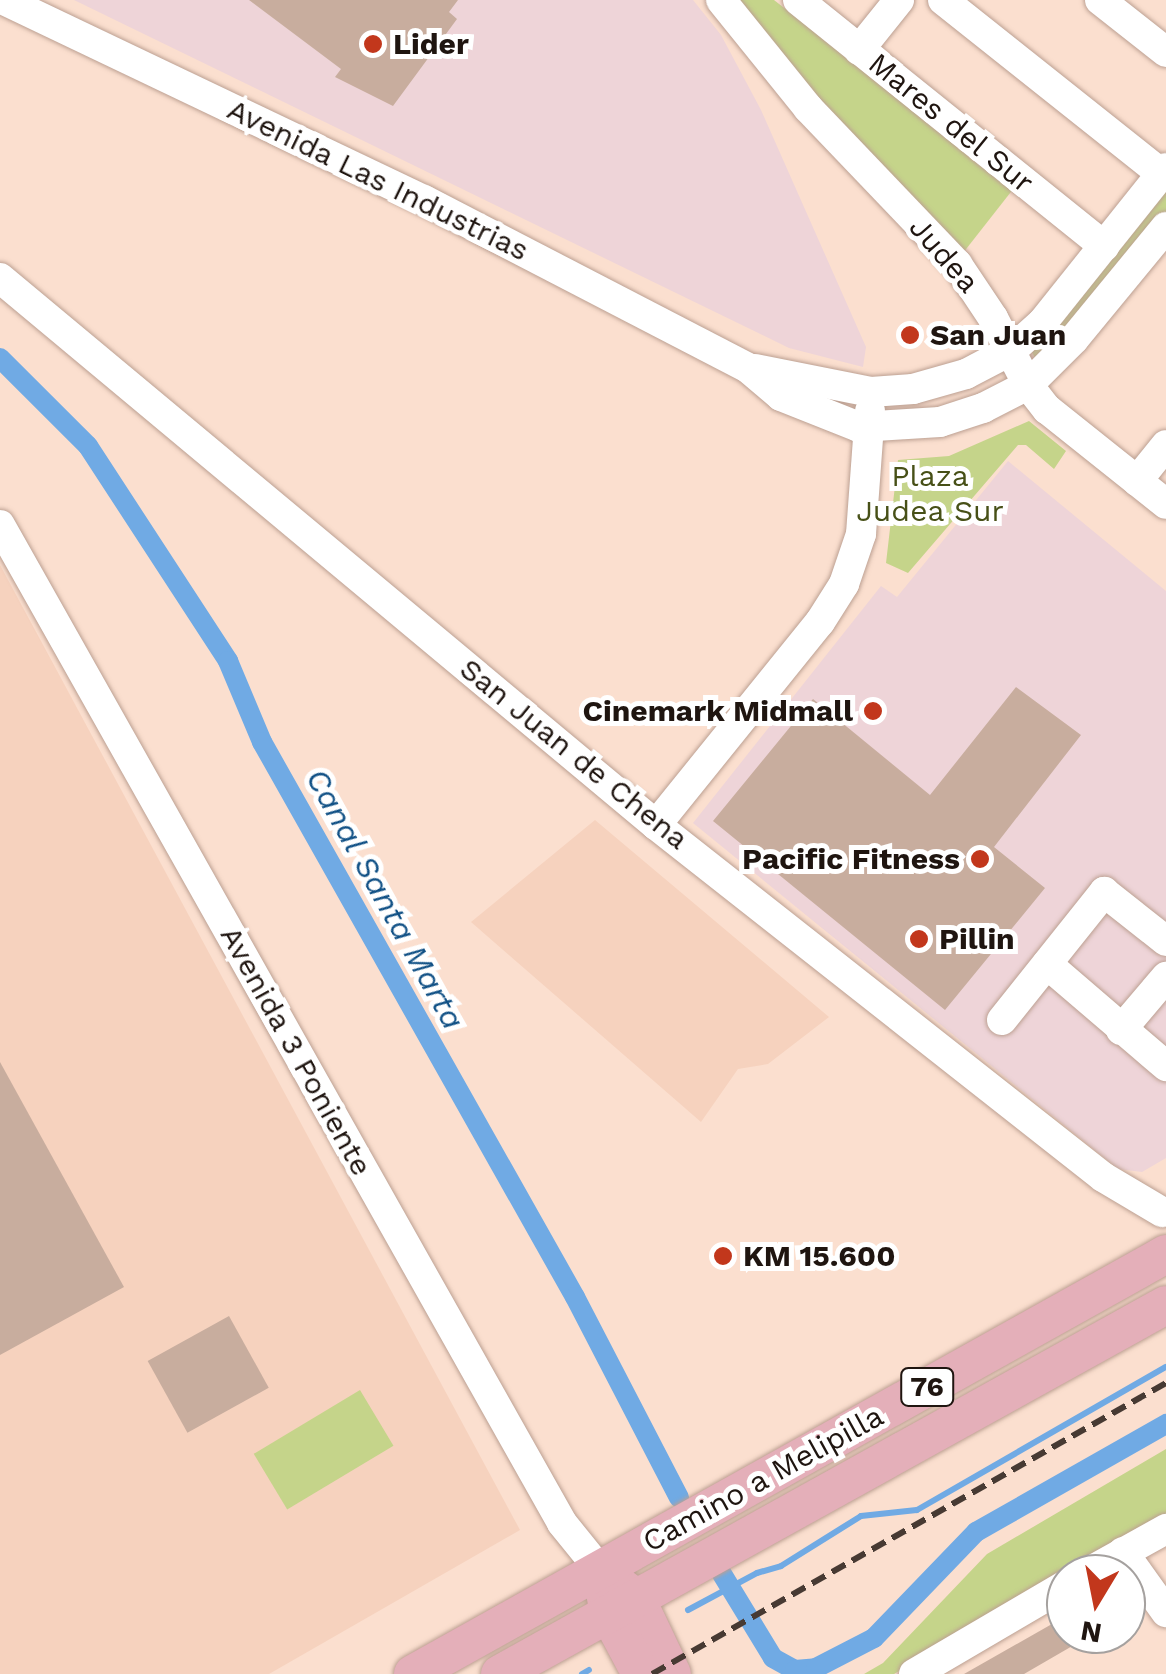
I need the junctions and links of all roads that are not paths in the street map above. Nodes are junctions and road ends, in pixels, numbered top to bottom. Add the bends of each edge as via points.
1 (4, 0) edge
2 (721, 0) edge
3 (798, 0) edge
4 (899, 0) edge
5 (943, 0) edge
6 (1100, 0) edge
7 (859, 50) junction
8 (1166, 52) edge
9 (1164, 171) edge
10 (1166, 227) edge
11 (1104, 246) junction
12 (0, 278) edge
13 (1012, 350) junction
14 (748, 368) junction
15 (1028, 385) junction
16 (871, 392) junction
17 (869, 429) junction
18 (1166, 445) edge
19 (1137, 481) junction
20 (1166, 504) edge
21 (0, 526) edge
22 (656, 824) junction
23 (1166, 941) edge
24 (1046, 964) junction
25 (1166, 978) edge
26 (1002, 1020) dead end
27 (1121, 1030) junction
28 (1166, 1066) edge
29 (1164, 1207) edge
30 (1156, 1260) edge
31 (1166, 1306) edge
32 (1166, 1529) edge
33 (1123, 1552) junction
34 (1120, 1554) edge
35 (600, 1570) junction
36 (1046, 1597) edge
37 (622, 1606) junction
38 (1166, 1612) edge
39 (412, 1674) edge
40 (500, 1674) edge
41 (641, 1674) edge
42 (672, 1674) edge
43 (914, 1674) edge

1 - 14 street, Avenida Las Industrias via 424,200
2 - 13 street, Judea via 808,108 957,264
3 - 7 street, Mares del Sur
4 - 7 street
5 - 9 street
6 - 8 street
7 - 11 street, Mares del Sur
9 - 11 street, Avenida Las Industrias
10 - 15 street, Avenida Las Industrias
11 - 13 street, Avenida Las Industrias
12 - 22 street, San Juan de Chena
13 - 15 street, Judea
13 - 16 street, Avenida Las Industrias via 950,380
14 - 16 street, Avenida Las Industrias
14 - 17 street, Avenida Las Industrias via 781,396
15 - 17 street, Avenida Las Industrias via 962,416
15 - 19 street, Judea via 1056,417
16 - 17 street
17 - 22 street via 861,534 844,584
18 - 19 street
19 - 20 street, Judea
21 - 35 street, Avenida 3 Poniente via 562,1523
22 - 29 street, San Juan de Chena via 1104,1177
23 - 24 street via 1104,892
24 - 26 street
24 - 27 street
25 - 27 street
27 - 28 street
29 - 30 street, San Juan de Chena
30 - 35 main road, Camino a Melipilla / 76
31 - 37 main road, Camino a Melipilla / 76
32 - 33 street
33 - 34 street
33 - 38 street
35 - 37 main road, Avenida 3 Poniente
35 - 39 main road, Camino a Melipilla / 76
36 - 43 street
37 - 40 main road, Camino a Melipilla / 76
37 - 41 main road, Avenida 3 Poniente
37 - 42 main road, Avenida 3 Poniente

